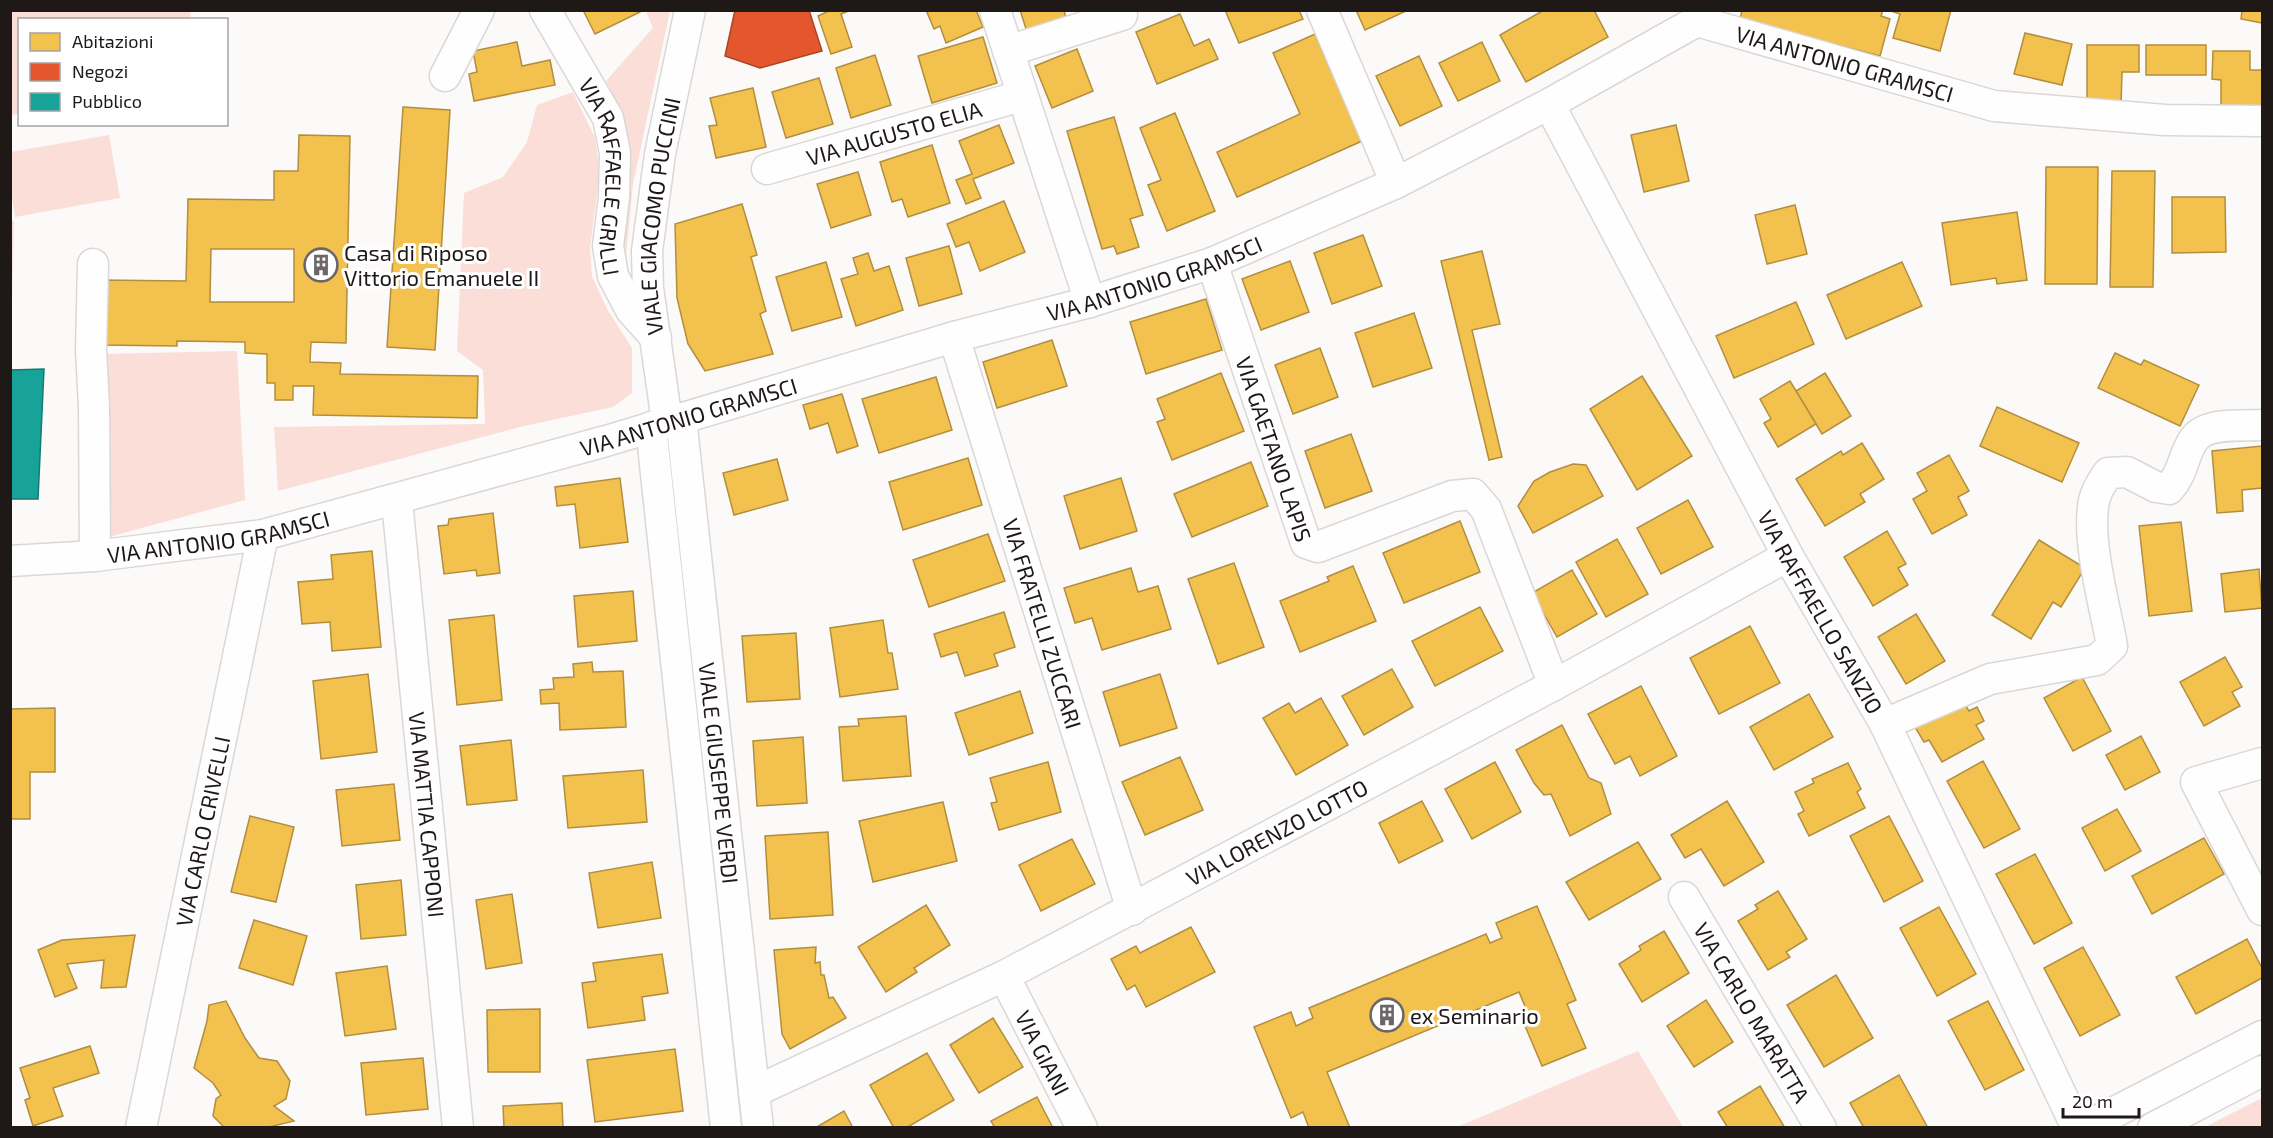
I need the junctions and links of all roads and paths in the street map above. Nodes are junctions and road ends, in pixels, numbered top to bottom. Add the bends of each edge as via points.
1 (479, 10) edge
2 (545, 10) edge
3 (690, 10) edge
4 (995, 10) edge
5 (1322, 10) edge
6 (1122, 15) dead end
7 (1708, 16) edge
8 (1008, 51) junction
9 (445, 76) dead end
10 (1021, 96) junction
11 (1549, 104) junction
12 (2262, 121) edge
13 (767, 169) dead end
14 (1396, 183) junction
15 (1212, 263) junction
16 (93, 264) dead end
17 (1090, 302) junction
18 (954, 337) junction
19 (656, 339) junction
20 (666, 422) junction
21 (2262, 425) edge
22 (396, 501) junction
23 (263, 535) junction
24 (95, 556) junction
25 (1788, 556) junction
26 (10, 561) edge
27 (1554, 685) junction
28 (1884, 723) junction
29 (2262, 763) edge
30 (1684, 897) dead end
31 (1132, 910) junction
32 (2262, 910) edge
33 (1004, 976) junction
34 (2262, 1036) edge
35 (2262, 1071) edge
36 (754, 1092) junction
37 (141, 1128) edge
38 (458, 1128) edge
39 (726, 1128) edge
40 (758, 1128) edge
41 (1082, 1128) edge
42 (1821, 1128) edge
43 (2077, 1128) edge
44 (2085, 1128) edge
45 (2153, 1128) edge

1 - 9 street
2 - 19 street, VIA RAFFAELE GRILLI via 608,118 615,153 608,246 613,276 631,310
3 - 19 street, VIALE GIACOMO PUCCINI via 660,154 647,250
4 - 8 street
5 - 14 street
6 - 8 street
7 - 11 street, VIA ANTONIO GRAMSCI
7 - 12 street, VIA ANTONIO GRAMSCI via 1994,106 2165,120
8 - 10 street
10 - 13 street, VIA AUGUSTO ELIA
10 - 17 street
11 - 14 street, VIA ANTONIO GRAMSCI
11 - 25 street, VIA RAFFAELLO SANZIO
14 - 15 street, VIA ANTONIO GRAMSCI
15 - 17 street, VIA ANTONIO GRAMSCI
15 - 27 street, VIA GAETANO LAPIS via 1306,543 1318,547 1452,496 1473,494 1486,508
16 - 24 street
17 - 18 street, VIA ANTONIO GRAMSCI
18 - 20 street, VIA ANTONIO GRAMSCI
18 - 31 street, VIA FRATELLI ZUCCARI
19 - 20 street, VIALE GIACOMO PUCCINI
20 - 22 street, VIA ANTONIO GRAMSCI
20 - 36 street, VIALE GIUSEPPE VERDI
20 - 39 street, VIALE GIUSEPPE VERDI
21 - 28 street via 2209,429 2194,438 2179,478 2169,489 2156,487 2127,472 2108,473 2098,487 2093,506 2093,538 2112,646 2097,660 1990,679
22 - 23 street, VIA ANTONIO GRAMSCI
22 - 38 street, VIA MATTIA CAPPONI
23 - 24 street, VIA ANTONIO GRAMSCI
23 - 37 street, VIA CARLO CRIVELLI
24 - 26 street, VIA ANTONIO GRAMSCI
25 - 27 street, VIA LORENZO LOTTO
25 - 28 street, VIA RAFFAELLO SANZIO
27 - 31 street, VIA LORENZO LOTTO
28 - 43 street, VIA RAFFAELLO SANZIO
29 - 32 street via 2196,782
30 - 42 street, VIA CARLO MARATTA
31 - 33 street, VIA LORENZO LOTTO
33 - 36 street, VIA LORENZO LOTTO
33 - 41 street, VIA GIANI
34 - 44 street
35 - 45 street
36 - 40 street, VIALE GIUSEPPE VERDI

